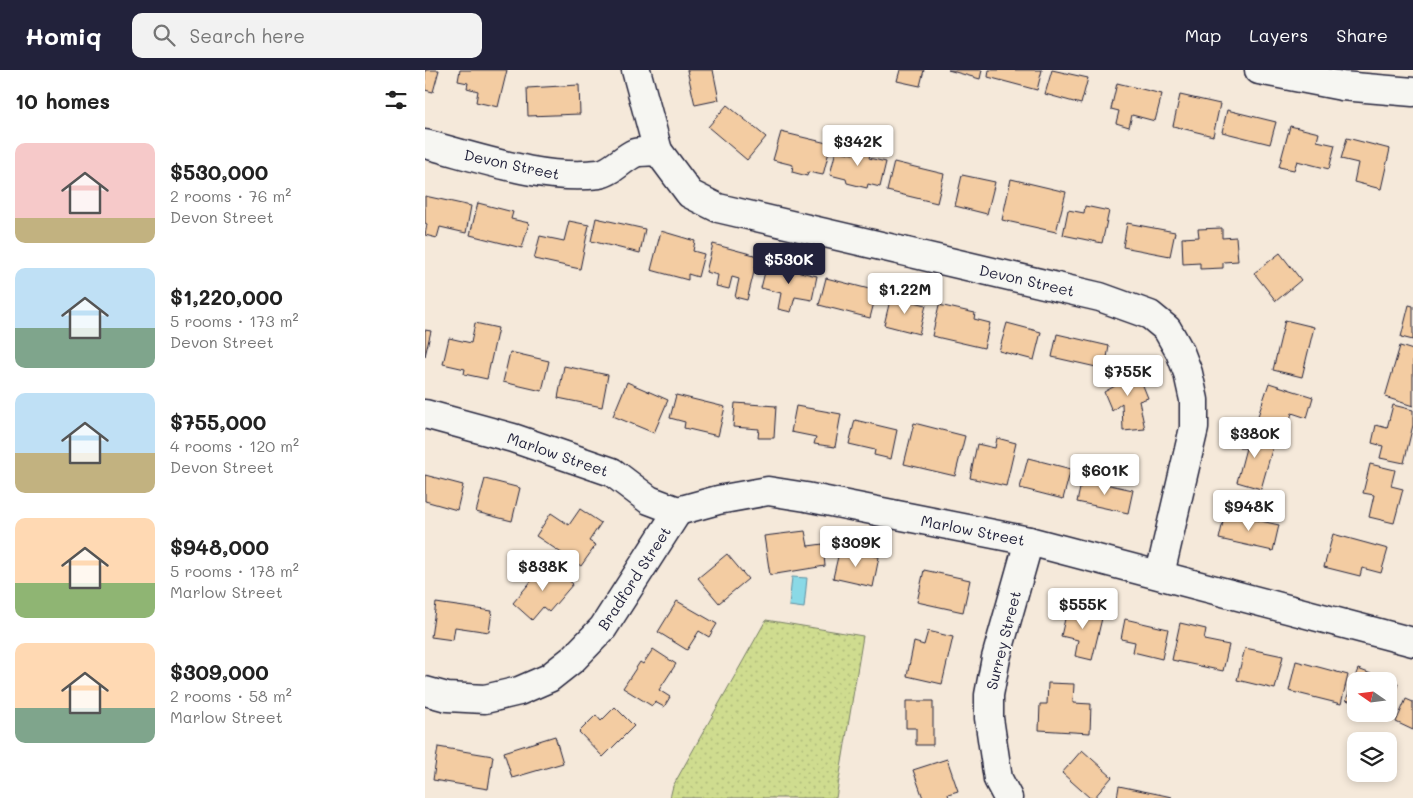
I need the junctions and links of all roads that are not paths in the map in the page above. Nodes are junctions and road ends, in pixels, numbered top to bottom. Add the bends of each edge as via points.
1 (636, 70) edge
2 (1259, 70) edge
3 (1413, 92) edge
4 (425, 144) edge
5 (658, 152) junction
6 (425, 414) edge
7 (678, 511) junction
8 (1029, 541) junction
9 (1160, 574) junction
10 (1412, 636) edge
11 (425, 691) edge
12 (1008, 798) edge

1 - 5 street
2 - 3 street via 1342,86
4 - 5 street, Devon Street via 527,170 577,176 602,173 636,153
5 - 9 street, Devon Street via 690,194 718,208 1100,297 1150,315 1167,329 1188,373 1194,400 1194,428
6 - 7 street, Marlow Street via 513,438 612,472 649,500
7 - 8 street, Marlow Street via 718,500 768,492
7 - 11 street, Bradford Street via 603,628 573,660 549,678 519,692 485,699 447,697
8 - 9 street, Marlow Street
8 - 12 street, Surrey Street via 996,658 989,695 998,779
9 - 10 street, Marlow Street

